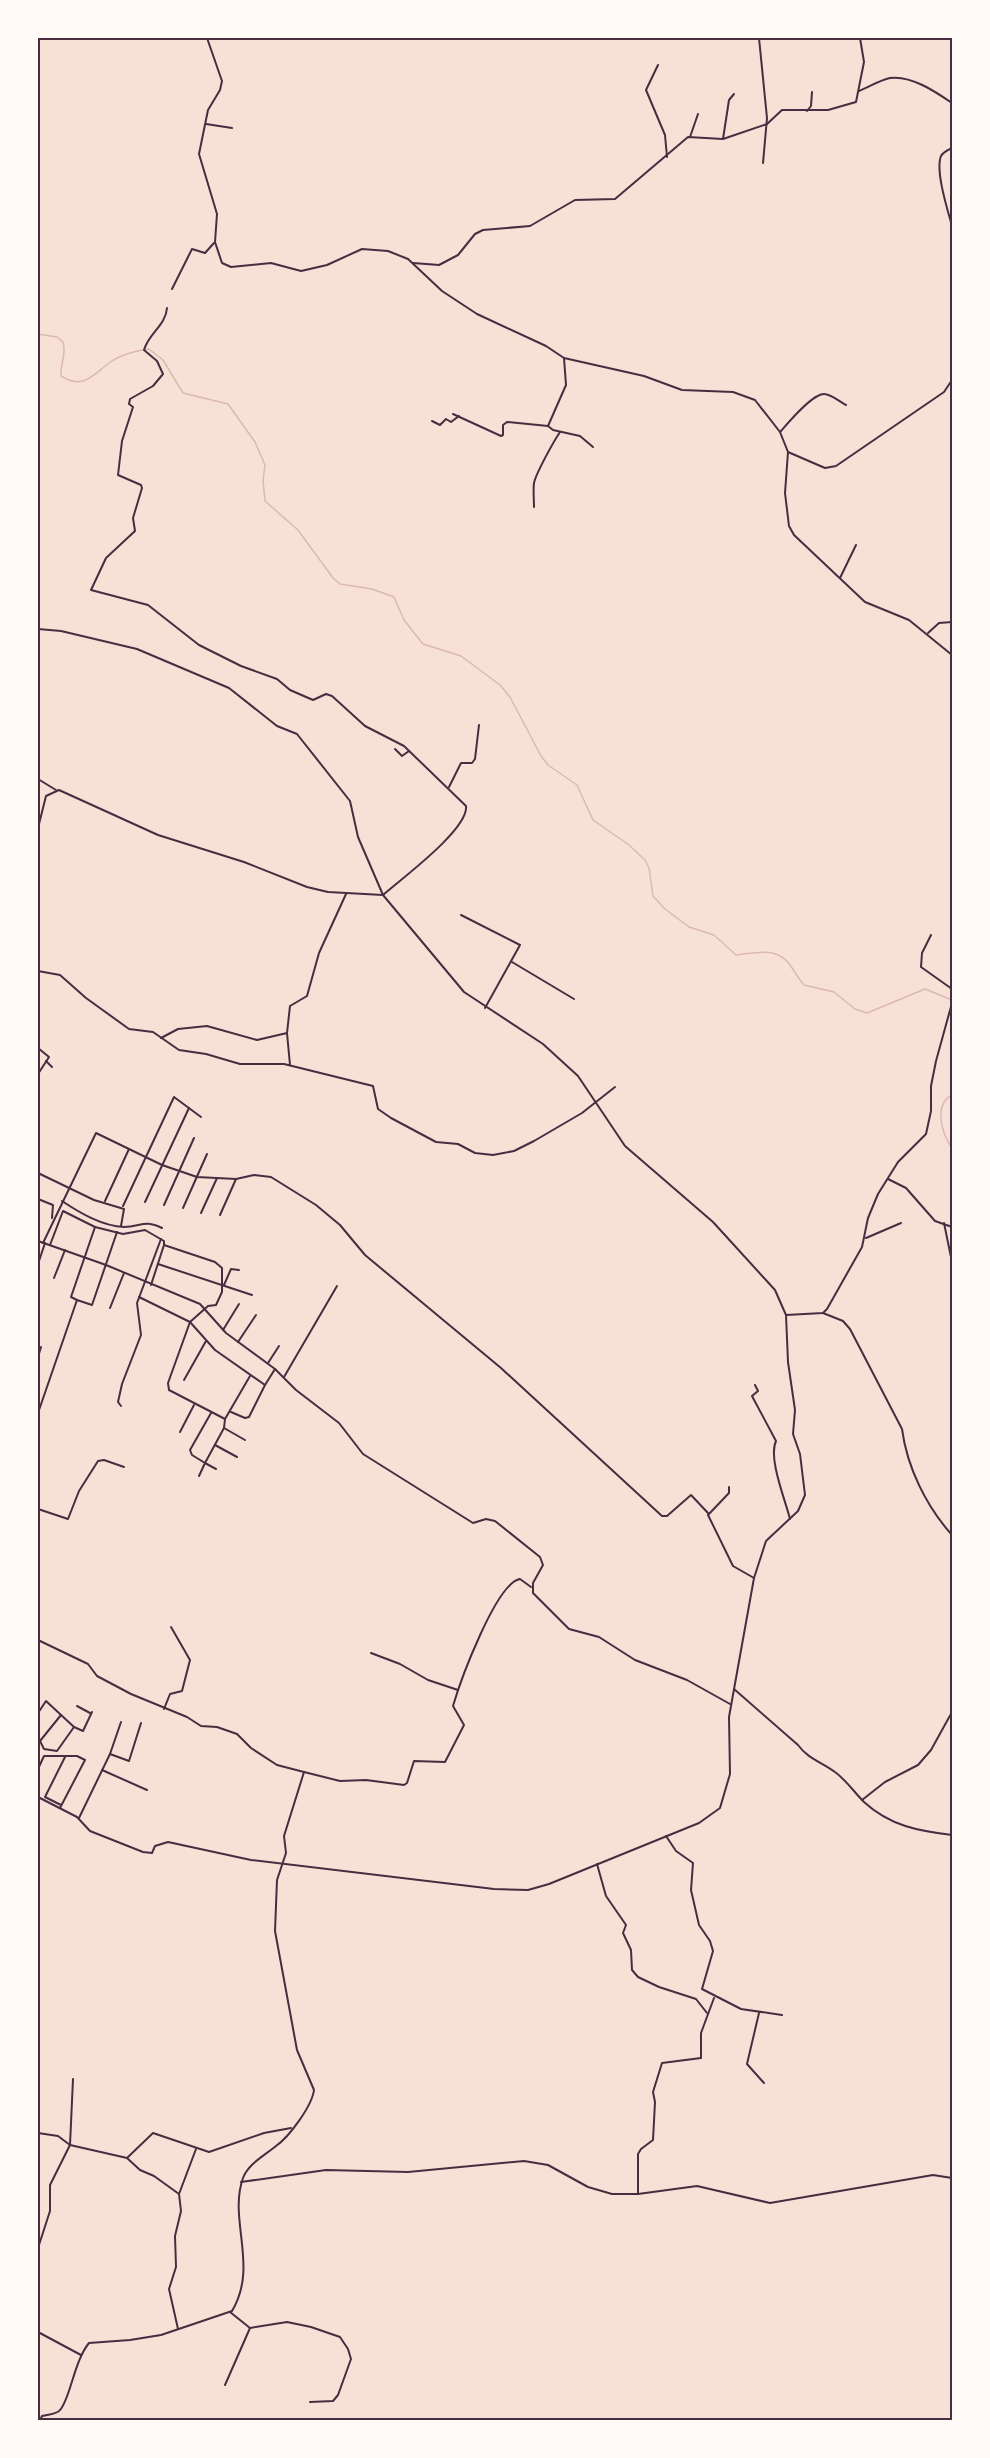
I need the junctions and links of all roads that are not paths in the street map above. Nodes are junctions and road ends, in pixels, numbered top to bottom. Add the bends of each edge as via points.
1 (207, 38) edge
2 (759, 38) edge
3 (860, 38) edge
4 (658, 65) dead end
5 (859, 91) junction
6 (812, 92) dead end
7 (734, 94) dead end
8 (952, 103) edge
9 (807, 111) junction
10 (698, 114) dead end
11 (206, 124) junction
12 (767, 124) junction
13 (232, 128) dead end
14 (690, 137) junction
15 (723, 139) junction
16 (952, 148) edge
17 (666, 157) junction
18 (763, 163) dead end
19 (952, 226) edge
20 (215, 242) junction
21 (412, 263) junction
22 (172, 289) dead end
23 (167, 308) dead end
24 (564, 358) junction
25 (952, 380) edge
26 (846, 405) dead end
27 (453, 414) dead end
28 (459, 416) junction
29 (432, 421) dead end
30 (548, 426) junction
31 (560, 432) junction
32 (780, 432) junction
33 (593, 447) dead end
34 (788, 452) junction
35 (534, 507) dead end
36 (856, 545) dead end
37 (840, 578) junction
38 (952, 622) edge
39 (38, 629) edge
40 (928, 633) junction
41 (952, 655) edge
42 (479, 724) dead end
43 (395, 749) dead end
44 (409, 751) junction
45 (38, 779) edge
46 (449, 787) junction
47 (56, 790) junction
48 (38, 828) edge
49 (346, 893) junction
50 (383, 895) junction
51 (461, 915) dead end
52 (931, 935) dead end
53 (512, 962) junction
54 (38, 970) edge
55 (952, 989) edge
56 (574, 999) dead end
57 (952, 1003) edge
58 (485, 1008) junction
59 (287, 1033) junction
60 (161, 1038) junction
61 (38, 1048) edge
62 (46, 1061) junction
63 (290, 1065) junction
64 (52, 1067) dead end
65 (38, 1074) edge
66 (615, 1087) dead end
67 (596, 1102) junction
68 (189, 1108) junction
69 (201, 1117) dead end
70 (194, 1138) dead end
71 (129, 1149) junction
72 (207, 1154) dead end
73 (146, 1157) junction
74 (162, 1165) junction
75 (179, 1171) junction
76 (38, 1173) edge
77 (197, 1177) junction
78 (217, 1178) junction
79 (236, 1179) junction
80 (888, 1179) junction
81 (71, 1188) junction
82 (38, 1199) edge
83 (105, 1201) dead end
84 (62, 1202) junction
85 (145, 1202) dead end
86 (164, 1205) dead end
87 (123, 1206) dead end
88 (183, 1208) dead end
89 (201, 1213) dead end
90 (220, 1215) dead end
91 (52, 1221) junction
92 (901, 1223) dead end
93 (944, 1223) junction
94 (122, 1226) junction
95 (95, 1227) junction
96 (952, 1227) edge
97 (162, 1228) dead end
98 (117, 1232) junction
99 (866, 1238) junction
100 (161, 1239) junction
101 (38, 1241) edge
102 (44, 1243) junction
103 (50, 1245) junction
104 (164, 1245) junction
105 (66, 1250) junction
106 (85, 1257) junction
107 (952, 1262) edge
108 (38, 1263) edge
109 (158, 1264) junction
110 (106, 1265) junction
111 (239, 1270) dead end
112 (124, 1273) junction
113 (54, 1278) dead end
114 (145, 1282) junction
115 (151, 1285) junction
116 (223, 1285) junction
117 (337, 1286) dead end
118 (252, 1295) dead end
119 (139, 1297) junction
120 (77, 1300) junction
121 (239, 1304) dead end
122 (110, 1308) dead end
123 (206, 1309) junction
124 (823, 1313) junction
125 (256, 1315) dead end
126 (786, 1315) junction
127 (190, 1322) junction
128 (223, 1330) junction
129 (206, 1341) junction
130 (238, 1342) junction
131 (279, 1346) dead end
132 (41, 1347) dead end
133 (38, 1357) edge
134 (268, 1364) junction
135 (275, 1369) junction
136 (250, 1376) junction
137 (284, 1377) junction
138 (184, 1380) dead end
139 (265, 1385) junction
140 (755, 1385) dead end
141 (39, 1405) edge
142 (194, 1405) junction
143 (121, 1406) dead end
144 (231, 1412) junction
145 (38, 1413) edge
146 (211, 1413) junction
147 (225, 1419) junction
148 (224, 1428) junction
149 (180, 1432) dead end
150 (245, 1440) dead end
151 (215, 1445) junction
152 (237, 1457) dead end
153 (205, 1463) junction
154 (124, 1467) dead end
155 (216, 1469) dead end
156 (199, 1476) dead end
157 (729, 1487) dead end
158 (38, 1509) edge
159 (708, 1513) junction
160 (790, 1519) junction
161 (952, 1535) edge
162 (754, 1578) junction
163 (532, 1587) junction
164 (171, 1627) dead end
165 (38, 1640) edge
166 (371, 1653) dead end
167 (734, 1689) junction
168 (458, 1690) junction
169 (731, 1705) junction
170 (77, 1706) dead end
171 (164, 1709) junction
172 (952, 1712) edge
173 (38, 1713) edge
174 (61, 1715) junction
175 (121, 1722) dead end
176 (141, 1723) dead end
177 (74, 1727) junction
178 (110, 1754) junction
179 (65, 1757) junction
180 (38, 1769) edge
181 (102, 1770) junction
182 (304, 1772) junction
183 (147, 1790) dead end
184 (38, 1797) edge
185 (862, 1800) junction
186 (61, 1807) junction
187 (79, 1818) junction
188 (952, 1835) edge
189 (666, 1836) junction
190 (283, 1863) junction
191 (597, 1864) junction
192 (714, 1997) junction
193 (708, 2013) junction
194 (759, 2013) junction
195 (782, 2015) dead end
196 (73, 2079) dead end
197 (764, 2083) dead end
198 (291, 2128) junction
199 (38, 2133) edge
200 (70, 2145) junction
201 (196, 2148) junction
202 (128, 2158) junction
203 (952, 2178) edge
204 (242, 2182) junction
205 (179, 2194) junction
206 (638, 2194) junction
207 (38, 2248) edge
208 (230, 2312) junction
209 (250, 2328) junction
210 (178, 2329) junction
211 (38, 2331) edge
212 (81, 2355) junction
213 (225, 2385) dead end
214 (310, 2402) dead end
215 (40, 2421) edge

1 - 11 street via 222,81
2 - 12 street
3 - 5 street via 864,62
4 - 17 street via 646,90 665,135
5 - 8 street via 897,78 922,86
5 - 9 street via 858,100 846,106
6 - 9 street
7 - 15 street via 729,100
9 - 12 street via 782,110
10 - 14 street
11 - 13 street
11 - 20 street via 199,154 217,214
12 - 15 street
12 - 18 street
14 - 15 street
14 - 17 street
16 - 19 street via 940,160
17 - 21 street via 615,199 575,200 530,226 475,234 458,255 439,265
20 - 21 street via 219,259 231,267 265,263 306,270 362,249 395,253
20 - 22 street via 205,253 192,249
21 - 24 street via 442,291 477,314
23 - 44 street via 166,317 144,350 157,361 163,375 153,386 130,399 133,407 122,442 118,476 142,488 133,518 134,532 106,558 90,589 148,604 199,645 277,679 299,694 313,700 330,695 365,726 396,740
24 - 30 street via 566,385
24 - 32 street via 644,376 682,390 743,395 761,405
25 - 34 street via 944,392 836,466 825,468
26 - 32 street via 821,395
27 - 28 street
28 - 29 street via 440,425
28 - 30 street via 501,436 507,422
30 - 31 street
31 - 33 street via 580,436
31 - 35 street via 535,479
32 - 34 street
34 - 37 street via 785,493 790,529
36 - 37 street
37 - 40 street via 872,607 909,620
38 - 40 street via 939,623
39 - 50 street via 145,652 230,688 278,726 297,734 350,801 358,837
40 - 41 street
42 - 46 street via 476,759 461,763
43 - 44 street via 402,756
44 - 46 street
45 - 47 street
46 - 50 street via 466,806 465,818
47 - 48 street via 46,795
47 - 49 street via 158,835 307,887
49 - 50 street
49 - 59 street via 319,952 307,996 290,1006
50 - 58 street via 442,970
51 - 53 street via 520,945
52 - 55 street via 922,953 921,967
53 - 56 street
53 - 58 street
54 - 60 street via 60,975 129,1029 153,1032
57 - 80 street via 931,1086 926,1134 898,1161
58 - 67 street via 554,1053 578,1076
59 - 60 street via 251,1040 207,1026 178,1029
59 - 63 street
60 - 63 street via 179,1050 240,1064
61 - 62 street via 48,1055
62 - 64 street
62 - 65 street
63 - 67 street via 373,1086 375,1105 385,1115 436,1142 458,1144 481,1155 507,1153 524,1146
66 - 67 street
67 - 126 street via 625,1146 713,1222 775,1290
68 - 69 street
68 - 73 street via 174,1097
68 - 74 street
70 - 75 street
71 - 73 street
71 - 81 street via 96,1133
71 - 83 street
72 - 77 street
73 - 74 street
73 - 87 street
74 - 75 street
74 - 85 street
75 - 77 street
75 - 86 street
76 - 81 street
77 - 78 street
77 - 88 street
78 - 79 street
78 - 89 street
79 - 90 street
79 - 159 street via 271,1177 316,1205 340,1224 393,1281 501,1368 663,1516 691,1495
80 - 93 street via 906,1188 935,1221
80 - 99 street via 873,1205
81 - 84 street
81 - 94 street via 124,1209
82 - 91 street via 53,1205
84 - 91 street
84 - 94 street via 98,1220
91 - 102 street
92 - 99 street
93 - 96 street
93 - 107 street
94 - 97 street via 145,1222
95 - 98 street
95 - 103 street via 63,1211
95 - 106 street
98 - 100 street via 145,1230
98 - 110 street
99 - 124 street
100 - 104 street
100 - 114 street
101 - 102 street
102 - 103 street
102 - 108 street
103 - 105 street
104 - 109 street
104 - 116 street via 220,1264
105 - 106 street
105 - 113 street
106 - 110 street
106 - 120 street via 71,1297
109 - 115 street
109 - 116 street
110 - 112 street
110 - 120 street via 92,1305
111 - 116 street via 231,1269
112 - 114 street
112 - 122 street
114 - 115 street
114 - 119 street
115 - 123 street
116 - 118 street
116 - 123 street via 217,1304
117 - 137 street
119 - 127 street
119 - 143 street via 136,1310 141,1335 119,1392
120 - 141 street
121 - 128 street
123 - 127 street
123 - 128 street
124 - 126 street
124 - 161 street via 843,1321 850,1329 902,1428 904,1445 924,1494
125 - 130 street
126 - 160 street via 795,1410 793,1434 800,1454 805,1495
127 - 129 street
127 - 142 street via 168,1383 171,1392
128 - 130 street
129 - 136 street
129 - 138 street
130 - 134 street
131 - 134 street
132 - 133 street
134 - 135 street
135 - 137 street
135 - 139 street
136 - 139 street
136 - 144 street
137 - 163 street via 342,1425 372,1461 473,1523 491,1519 513,1534 543,1561
139 - 144 street via 249,1417
140 - 160 street via 758,1391 752,1395 776,1440 772,1446
141 - 145 street
142 - 146 street
142 - 149 street
144 - 147 street
146 - 147 street
146 - 153 street via 190,1452
147 - 148 street
148 - 150 street
148 - 151 street
151 - 152 street
151 - 153 street
153 - 155 street
153 - 156 street
154 - 158 street via 98,1461 79,1491 68,1519
157 - 159 street via 727,1495
159 - 162 street via 733,1566
160 - 162 street via 766,1541
162 - 167 street
163 - 168 street via 518,1578 502,1597 476,1642
163 - 169 street via 533,1593 569,1629 600,1637 635,1660 687,1680
164 - 171 street via 190,1660 182,1692 170,1694
165 - 171 street via 90,1665 100,1678
166 - 168 street
167 - 169 street
167 - 185 street via 805,1755 837,1773
168 - 182 street via 453,1706 464,1723 449,1758 443,1763 414,1761 406,1784 340,1781
169 - 189 street via 730,1774 720,1808 704,1821
170 - 177 street via 91,1713 82,1731
171 - 182 street via 201,1726 237,1734 277,1765
172 - 185 street via 918,1765 885,1782
173 - 174 street via 46,1701
174 - 177 street
174 - 177 street via 40,1742 44,1749 57,1751
175 - 178 street
176 - 178 street via 129,1761
178 - 181 street
179 - 180 street via 44,1756
179 - 186 street via 45,1797
179 - 186 street via 85,1760
181 - 183 street
181 - 187 street
182 - 190 street via 284,1836
184 - 186 street
185 - 188 street via 903,1826
186 - 187 street
187 - 190 street via 90,1831 143,1852 152,1852 155,1846 168,1842
189 - 191 street
189 - 192 street via 676,1851 693,1862 691,1890 699,1925 713,1951 702,1989
190 - 191 street via 528,1890
190 - 198 street via 277,1880 275,1931 297,2050 314,2090 305,2112
191 - 193 street via 606,1896 626,1925 623,1933 635,1974 658,1987 697,1999
192 - 193 street
192 - 194 street
193 - 206 street via 701,2033 701,2058 662,2063 653,2092 652,2141 638,2154
194 - 195 street
194 - 197 street via 747,2064
196 - 200 street
198 - 201 street via 209,2152
198 - 204 street via 283,2141 248,2169
199 - 200 street via 58,2136
200 - 202 street
200 - 207 street via 50,2185 50,2211
201 - 202 street via 153,2133
201 - 205 street
202 - 205 street
203 - 206 street via 933,2175 770,2203 697,2186
204 - 206 street via 320,2170 408,2172 524,2161 548,2165 599,2191
204 - 208 street via 244,2263 242,2284
205 - 210 street via 176,2267 169,2289
208 - 209 street
208 - 210 street
209 - 213 street
209 - 214 street via 291,2322 336,2335 345,2342 351,2359 338,2395 333,2401
210 - 212 street via 135,2340 91,2342
211 - 212 street
212 - 215 street via 63,2407 57,2413 42,2416

